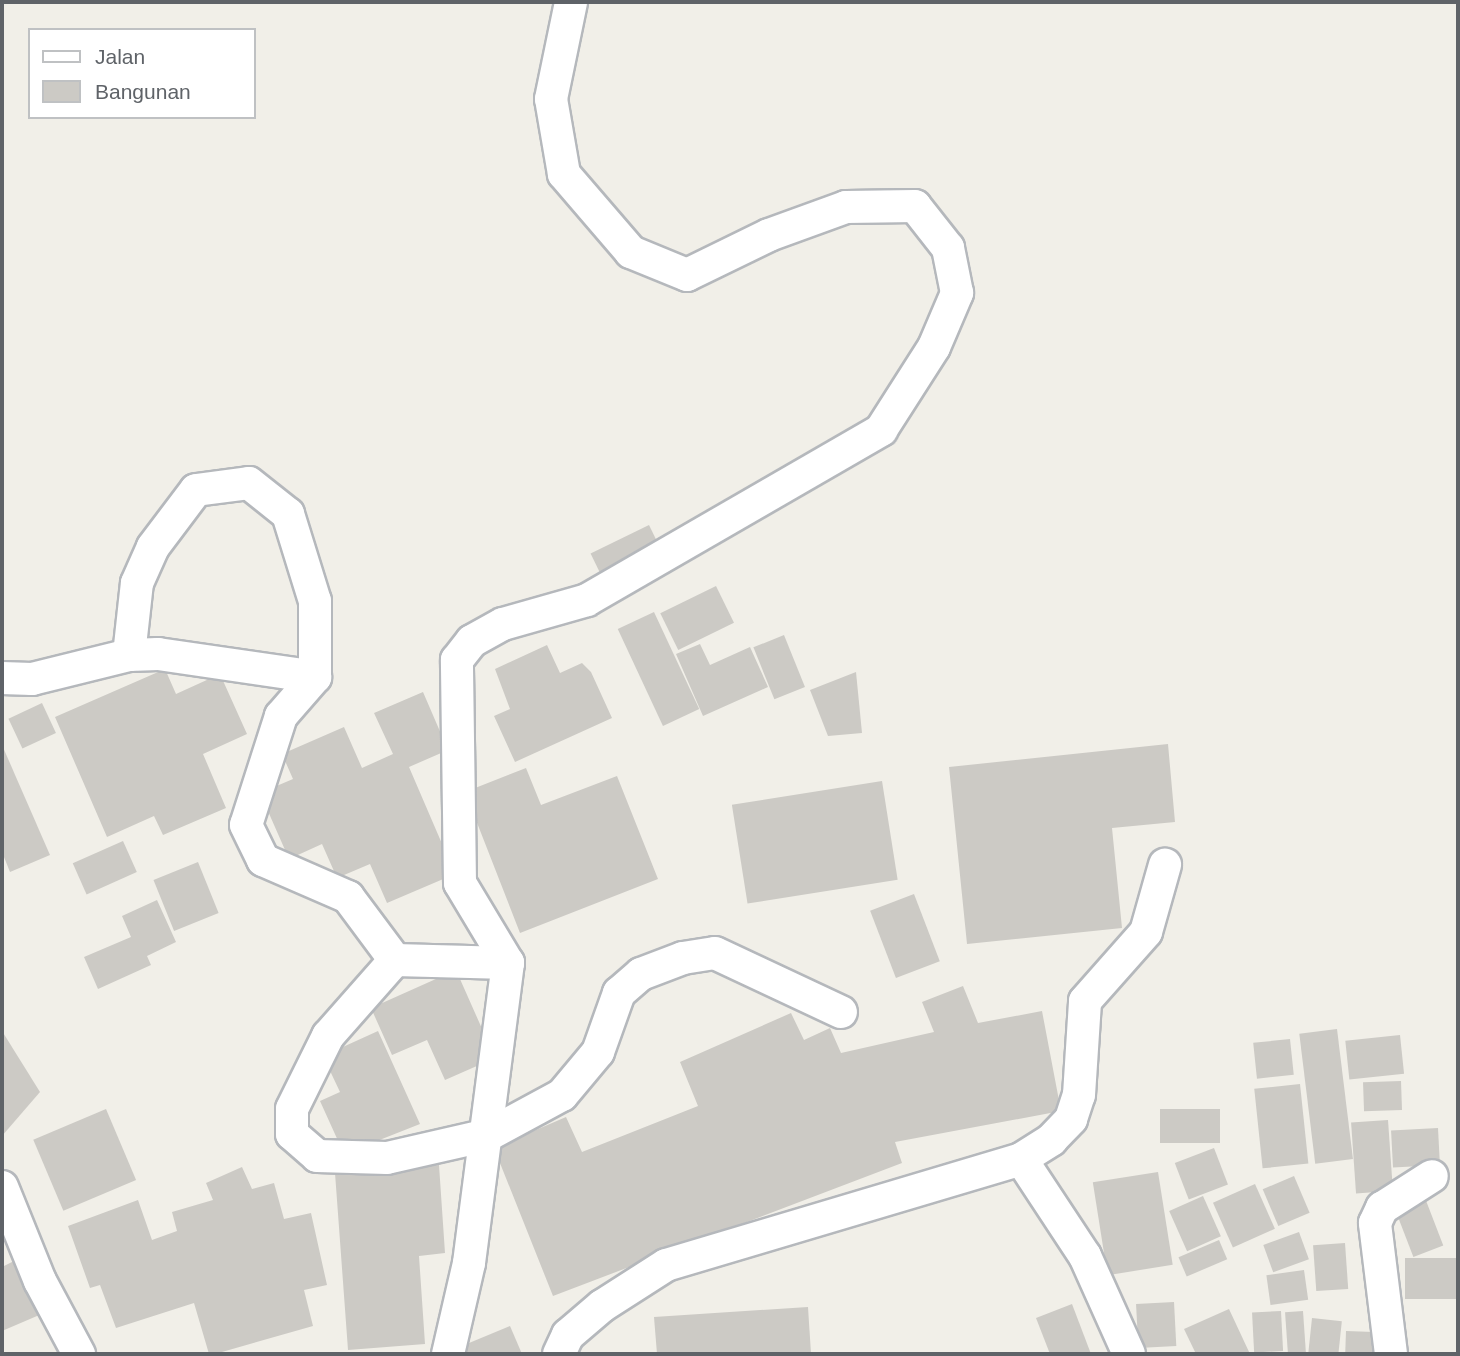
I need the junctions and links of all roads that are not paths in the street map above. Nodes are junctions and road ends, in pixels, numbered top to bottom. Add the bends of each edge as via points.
1 (570, 2) edge
2 (129, 655) junction
3 (315, 677) junction
4 (2, 678) edge
5 (1165, 865) dead end
6 (394, 960) junction
7 (508, 963) junction
8 (841, 1012) dead end
9 (488, 1135) junction
10 (1021, 1159) junction
11 (1432, 1176) dead end
12 (2, 1187) edge
13 (79, 1354) edge
14 (448, 1354) edge
15 (559, 1354) edge
16 (1129, 1354) edge
17 (1391, 1354) edge

1 - 7 street via 551,99 564,174 631,252 687,275 769,235 846,207 915,206 948,248 957,293 934,347 881,430 587,600 503,624 472,641 457,660 460,883
2 - 3 street
2 - 3 street via 137,583 153,547 196,490 249,482 288,514 315,601
2 - 4 street via 32,679
3 - 6 street via 281,716 246,825 263,860 348,897
5 - 10 street via 1146,932 1085,1001 1071,1119
6 - 7 street
6 - 9 street via 328,1036 292,1109 292,1134 317,1156 387,1158
7 - 9 street
8 - 9 street via 715,953 684,958 641,974 619,993 598,1052 574,1088
9 - 14 street
10 - 15 street via 666,1265 601,1306 568,1335
10 - 16 street via 1085,1256
11 - 17 street via 1382,1208 1375,1223
12 - 13 street via 40,1281

